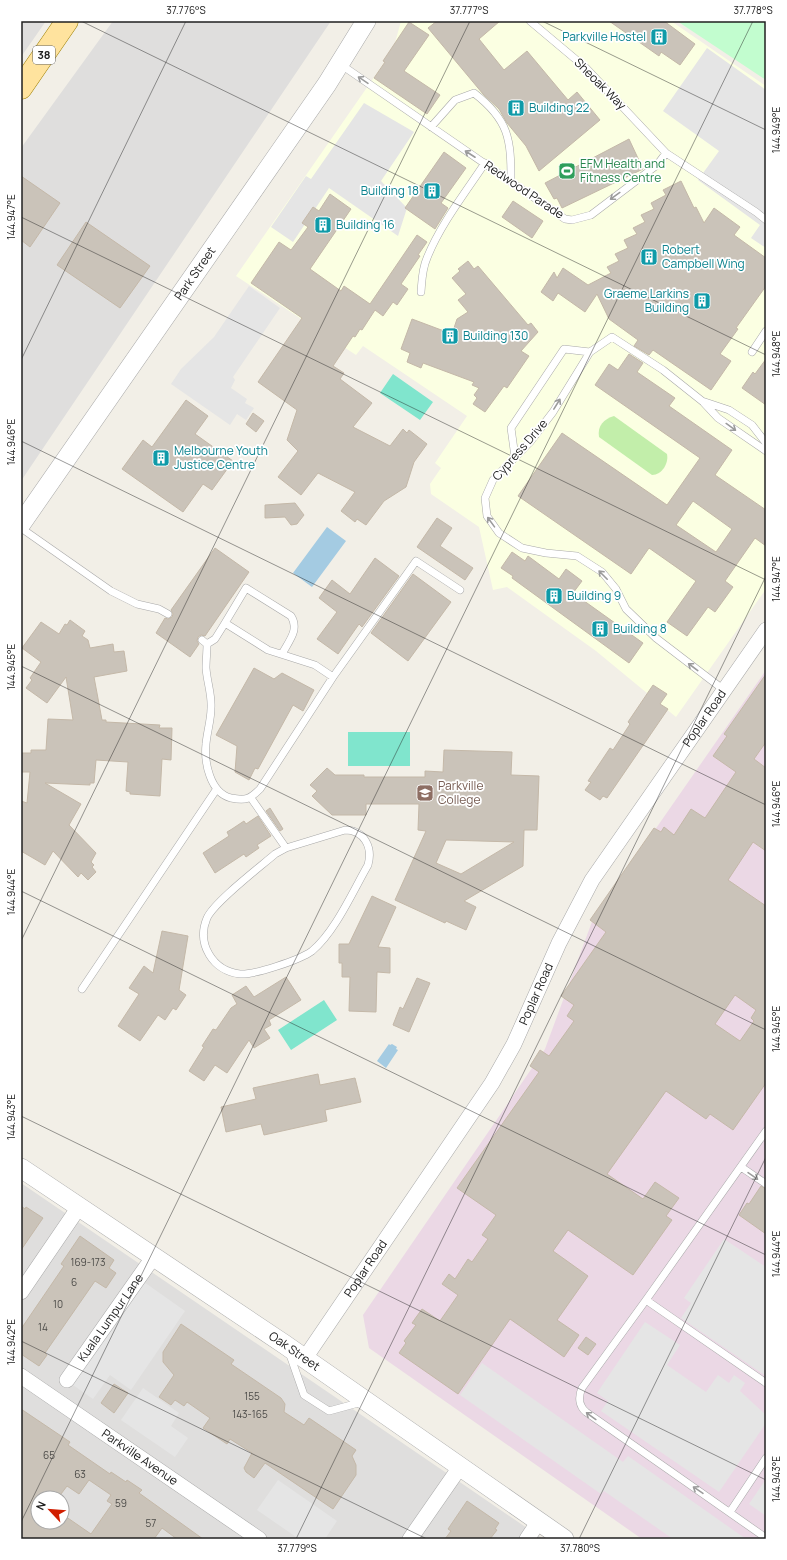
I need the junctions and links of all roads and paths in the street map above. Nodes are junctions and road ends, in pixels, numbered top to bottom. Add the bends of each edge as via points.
1 (68, 21) edge
2 (366, 21) edge
3 (530, 21) edge
4 (340, 64) junction
5 (21, 88) edge
6 (431, 127) junction
7 (666, 153) junction
8 (485, 163) junction
9 (511, 181) junction
10 (766, 220) edge
11 (421, 292) dead end
12 (766, 331) edge
13 (590, 352) junction
14 (752, 352) dead end
15 (702, 401) junction
16 (766, 443) edge
17 (766, 451) edge
18 (515, 457) junction
19 (21, 524) edge
20 (21, 528) edge
21 (460, 590) dead end
22 (168, 614) dead end
23 (225, 623) junction
24 (766, 630) edge
25 (282, 654) junction
26 (333, 677) junction
27 (724, 690) junction
28 (216, 790) junction
29 (251, 798) junction
30 (286, 848) junction
31 (82, 989) dead end
32 (766, 1131) edge
33 (741, 1167) junction
34 (21, 1168) edge
35 (766, 1184) edge
36 (79, 1207) junction
37 (154, 1256) junction
38 (21, 1292) edge
39 (646, 1300) junction
40 (287, 1346) junction
41 (305, 1358) junction
42 (21, 1376) edge
43 (67, 1380) dead end
44 (766, 1383) edge
45 (366, 1401) junction
46 (766, 1458) edge
47 (460, 1467) junction
48 (730, 1512) junction
49 (538, 1521) junction
50 (766, 1538) edge
51 (259, 1539) edge
52 (410, 1539) edge
53 (527, 1539) edge
54 (564, 1539) edge

1 - 5 main road, 38
2 - 4 street, Park Street
3 - 7 lane, Sheoak Way via 586,68
6 -> 4 lane, Redwood Parade
4 - 19 street, Park Street
8 -> 6 lane, Redwood Parade
6 - 9 lane via 455,100 474,93 489,105 506,129 511,152
7 -> 9 lane, Redwood Parade via 657,165 591,215 572,220 565,218
7 - 10 lane
8 - 9 lane, Redwood Parade
8 - 11 lane via 452,211 427,258
12 - 14 lane
13 - 15 lane, Cypress Drive via 612,337 663,370
18 -> 13 lane, Cypress Drive via 553,412
13 - 18 lane via 564,349 511,428
15 - 16 lane, Cypress Drive via 729,410 752,424
15 -> 17 lane via 718,418
27 -> 18 lane, Cypress Drive via 656,638 626,609 616,589 602,572 577,556 522,548 499,533 486,516 486,498 493,480
20 - 22 lane via 111,591 137,604
21 - 26 lane via 416,561
23 - 25 lane via 268,650
23 - 25 lane via 246,588 291,616 295,623 294,631
23 - 28 lane via 215,639 205,642 211,708 206,760
24 - 27 street, Poplar Road
25 - 26 lane via 315,665
26 - 29 lane via 260,789
27 - 41 street, Poplar Road via 592,880 559,943 514,1044 492,1083
28 - 29 lane via 234,799
28 - 31 lane
29 - 30 lane
30 - 30 lane via 339,831 350,830 364,838 370,850 370,858 333,926 310,952 255,972 242,974 228,971 217,964 206,951 204,934 207,918 227,896
32 - 33 lane
33 -> 35 lane
33 - 39 lane
34 - 36 street, Oak Street
36 - 37 street, Oak Street
36 - 38 street
37 - 40 street, Oak Street
37 - 43 street, Kuala Lumpur Lane
39 - 44 lane
48 -> 39 lane via 586,1412 580,1405 579,1396 582,1388
40 - 41 street, Oak Street
40 - 45 lane via 304,1395 329,1411
41 - 45 street, Oak Street
42 - 51 street, Parkville Avenue
45 - 47 street, Oak Street
46 - 48 lane
47 - 49 street, Oak Street
47 - 52 street
48 - 50 lane
49 - 53 street
49 - 54 street, Oak Street

